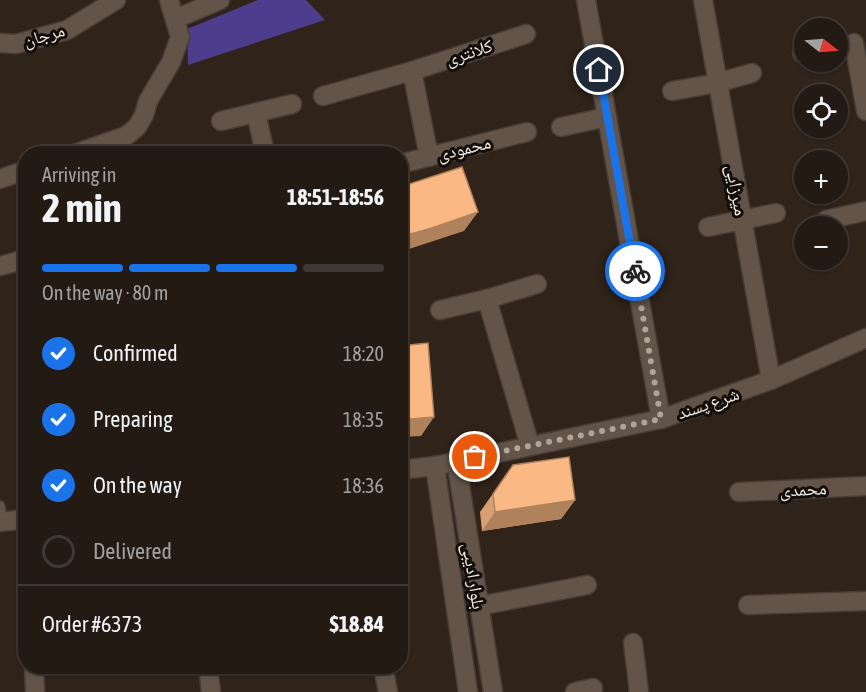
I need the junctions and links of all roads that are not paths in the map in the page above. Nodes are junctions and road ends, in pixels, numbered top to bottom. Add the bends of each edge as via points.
1 (116, 0) edge
2 (169, 0) edge
3 (220, 0) edge
4 (586, 0) edge
5 (703, 0) edge
6 (175, 19) junction
7 (526, 34) dead end
8 (0, 43) edge
9 (852, 43) edge
10 (412, 71) junction
11 (752, 74) dead end
12 (717, 82) junction
13 (672, 91) dead end
14 (323, 96) dead end
15 (292, 104) dead end
16 (866, 111) edge
17 (256, 113) junction
18 (607, 117) junction
19 (221, 121) dead end
20 (561, 127) dead end
21 (527, 132) dead end
22 (97, 146) edge
23 (264, 146) edge
24 (429, 157) junction
25 (408, 162) edge
26 (18, 173) edge
27 (0, 179) edge
28 (866, 211) edge
29 (776, 213) dead end
30 (844, 216) edge
31 (742, 220) junction
32 (708, 227) dead end
33 (18, 261) edge
34 (0, 266) edge
35 (537, 284) dead end
36 (487, 299) junction
37 (440, 309) dead end
38 (866, 338) edge
39 (771, 380) junction
40 (661, 419) junction
41 (530, 446) junction
42 (456, 460) junction
43 (435, 466) junction
44 (408, 469) edge
45 (866, 486) edge
46 (739, 492) dead end
47 (1, 516) edge
48 (18, 518) edge
49 (587, 585) dead end
50 (866, 601) edge
51 (748, 605) dead end
52 (479, 606) junction
53 (633, 643) dead end
54 (34, 674) edge
55 (209, 674) edge
56 (384, 674) edge
57 (593, 688) dead end
58 (35, 692) edge
59 (211, 692) edge
60 (388, 692) edge
61 (468, 692) edge
62 (493, 692) edge
63 (575, 692) edge
64 (639, 692) edge

1 - 8 street, مرجان via 67,30 16,44
2 - 6 street
3 - 6 street
4 - 18 street
5 - 12 street, میرزایی
6 - 22 street via 180,37 137,127 126,136
7 - 10 street, کلانتری
9 - 16 street
10 - 14 street, کلانتری
10 - 24 street
11 - 12 street
12 - 13 street
12 - 31 street, میرزایی
15 - 17 street
17 - 19 street
17 - 23 street
18 - 20 street
18 - 40 street
21 - 24 street, محمودی
24 - 25 street, محمودی
26 - 27 street
28 - 30 street
29 - 31 street
31 - 32 street
31 - 39 street, میرزایی
33 - 34 street
35 - 36 street
36 - 37 street
36 - 41 street
38 - 39 street, شرع پسند
39 - 40 street, شرع پسند
40 - 41 street, شرع پسند
41 - 42 street, شرع پسند
42 - 43 street, شرع پسند
42 - 52 street, بلوار ادیبی
43 - 44 street, شرع پسند
43 - 61 street, بلوار ادیبی
45 - 46 street, محمدی
47 - 48 street
49 - 52 street
50 - 51 street
52 - 62 street, بلوار ادیبی
53 - 64 street
54 - 58 street
55 - 59 street
56 - 60 street
57 - 63 street

